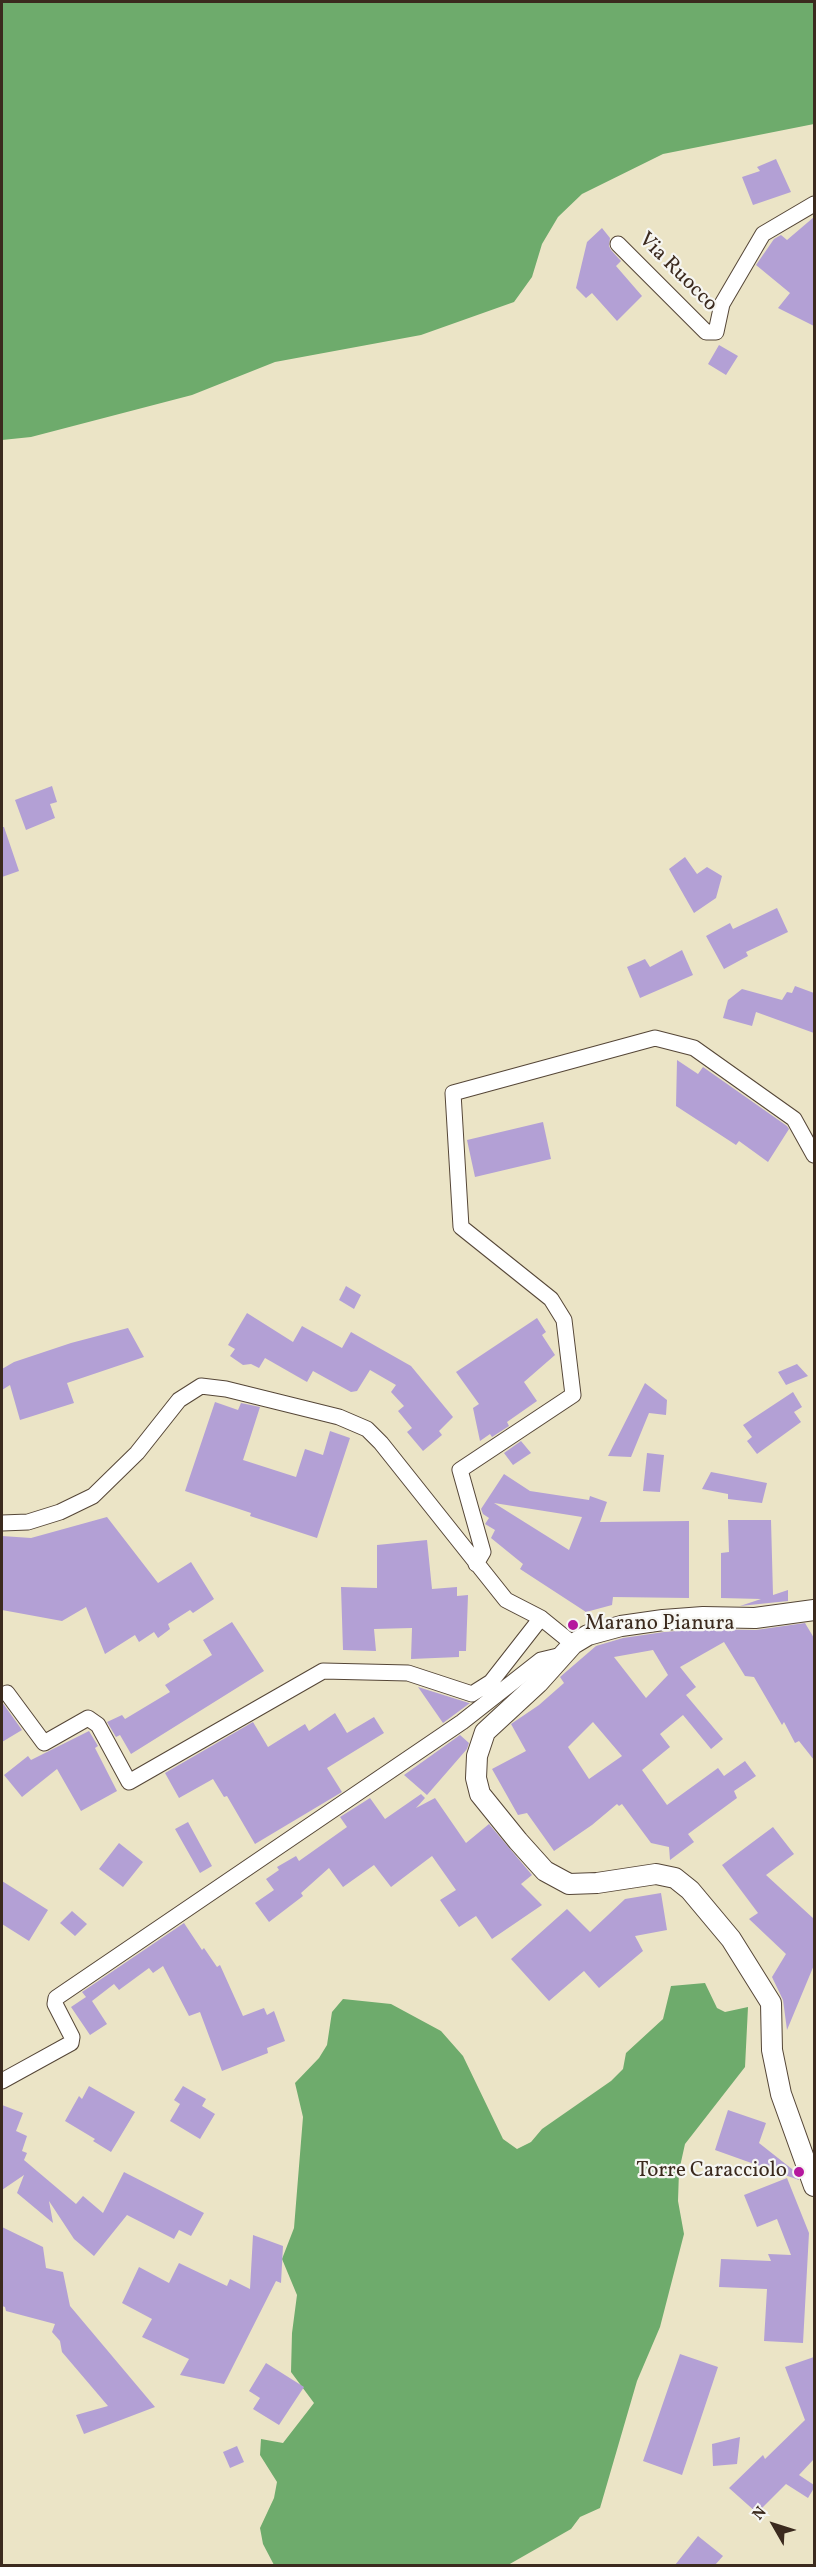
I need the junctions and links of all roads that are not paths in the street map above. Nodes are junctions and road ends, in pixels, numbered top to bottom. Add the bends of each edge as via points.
1 (814, 204) edge
2 (618, 244) dead end
3 (814, 1155) edge
4 (2, 1523) edge
5 (476, 1564) junction
6 (814, 1610) edge
7 (541, 1618) junction
8 (568, 1650) junction
9 (7, 1693) dead end
10 (2, 2081) edge
11 (814, 2186) edge

1 - 2 street, Via Ruocco via 763,234 722,304 716,332 706,332
3 - 5 street via 794,1119 694,1048 655,1038 453,1093 461,1227 551,1299 564,1320 573,1395 460,1470 483,1552
4 - 5 street via 28,1522 93,1497 137,1454 179,1400 201,1386 327,1414 367,1429
5 - 7 street via 506,1600
6 - 8 street via 755,1618 663,1620 588,1635
7 - 8 street
7 - 9 street via 491,1682 472,1694 408,1673 323,1671 129,1782 98,1725 87,1718 44,1743
8 - 10 street via 541,1660 462,1722 56,1998 71,2043
8 - 11 street via 485,1732 477,1756 480,1794 545,1871 569,1884 656,1874 675,1878 690,1890 731,1939 771,2003 772,2050 781,2094

